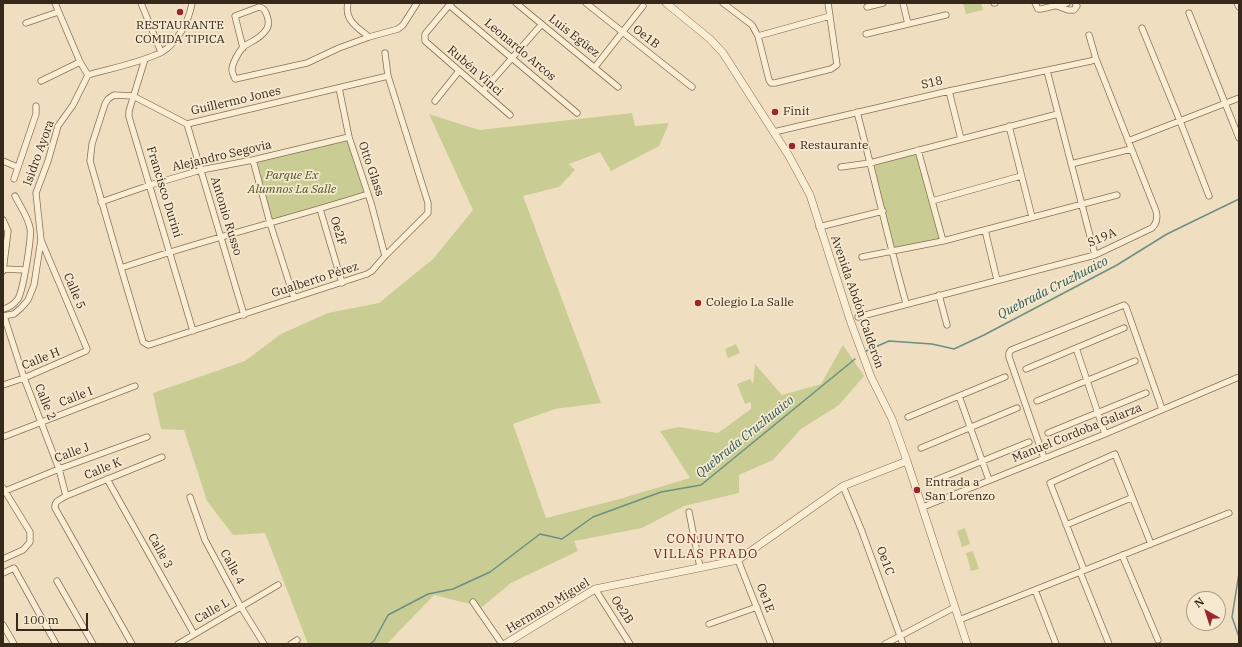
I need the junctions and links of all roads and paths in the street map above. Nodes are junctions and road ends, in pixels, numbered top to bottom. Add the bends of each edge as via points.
1 (54, 3) edge
2 (141, 3) edge
3 (192, 3) edge
4 (348, 3) edge
5 (417, 3) edge
6 (516, 3) edge
7 (586, 3) edge
8 (666, 3) edge
9 (723, 3) edge
10 (828, 3) edge
11 (883, 3) edge
12 (903, 3) edge
13 (1035, 3) edge
14 (1067, 3) edge
15 (1076, 3) edge
16 (1237, 3) edge
17 (450, 4) edge
18 (643, 6) dead end
19 (867, 6) dead end
20 (1057, 6) junction
21 (1239, 7) edge
22 (58, 12) junction
23 (1189, 12) dead end
24 (946, 15) dead end
25 (830, 16) junction
26 (26, 23) dead end
27 (908, 24) junction
28 (541, 25) junction
29 (1142, 28) dead end
30 (622, 32) junction
31 (866, 34) dead end
32 (1089, 35) dead end
33 (369, 36) junction
34 (758, 36) junction
35 (243, 48) junction
36 (161, 52) junction
37 (385, 53) dead end
38 (513, 58) junction
39 (144, 59) junction
40 (1096, 59) junction
41 (80, 62) junction
42 (595, 67) junction
43 (458, 70) junction
44 (1047, 71) junction
45 (88, 75) junction
46 (388, 76) junction
47 (40, 81) dead end
48 (618, 86) dead end
49 (692, 87) dead end
50 (339, 88) junction
51 (483, 91) junction
52 (949, 91) junction
53 (133, 96) junction
54 (1239, 98) edge
55 (435, 101) dead end
56 (1225, 103) junction
57 (36, 106) dead end
58 (857, 112) junction
59 (577, 113) dead end
60 (1058, 114) junction
61 (510, 115) dead end
62 (1180, 121) junction
63 (187, 124) junction
64 (1009, 126) junction
65 (774, 132) junction
66 (349, 137) junction
67 (1239, 138) edge
68 (961, 139) junction
69 (1128, 142) junction
70 (1131, 149) junction
71 (918, 150) junction
72 (253, 160) junction
73 (3, 161) edge
74 (870, 163) junction
75 (1071, 164) junction
76 (17, 167) junction
77 (841, 167) dead end
78 (201, 170) junction
79 (1022, 176) junction
80 (14, 179) dead end
81 (150, 185) junction
82 (368, 194) junction
83 (1117, 195) dead end
84 (15, 196) dead end
85 (1209, 196) dead end
86 (932, 201) junction
87 (101, 202) junction
88 (1082, 204) junction
89 (320, 209) junction
90 (883, 211) junction
91 (1032, 218) junction
92 (3, 220) edge
93 (270, 223) junction
94 (819, 227) junction
95 (985, 230) junction
96 (221, 237) junction
97 (40, 240) junction
98 (943, 241) junction
99 (170, 251) junction
100 (891, 252) junction
101 (1095, 255) junction
102 (385, 256) junction
103 (862, 257) dead end
104 (121, 268) junction
105 (3, 270) edge
106 (25, 270) junction
107 (997, 280) junction
108 (342, 283) junction
109 (939, 295) junction
110 (294, 298) junction
111 (906, 303) junction
112 (3, 309) edge
113 (244, 315) junction
114 (4, 316) edge
115 (858, 317) dead end
116 (947, 325) dead end
117 (1124, 328) dead end
118 (193, 331) junction
119 (143, 342) joint
120 (1076, 348) junction
121 (86, 351) joint
122 (1135, 361) dead end
123 (1026, 369) dead end
124 (1239, 377) edge
125 (24, 378) junction
126 (1005, 378) dead end
127 (1087, 381) junction
128 (3, 385) edge
129 (135, 386) dead end
130 (1146, 393) dead end
131 (959, 396) junction
132 (1037, 401) dead end
133 (1017, 408) dead end
134 (1162, 409) junction
135 (1098, 413) junction
136 (908, 417) dead end
137 (41, 422) junction
138 (971, 428) junction
139 (1048, 433) dead end
140 (1105, 434) junction
141 (3, 436) edge
142 (148, 437) dead end
143 (1029, 442) dead end
144 (921, 448) dead end
145 (162, 458) dead end
146 (1044, 458) junction
147 (908, 461) junction
148 (982, 461) junction
149 (59, 469) junction
150 (107, 479) junction
151 (989, 480) junction
152 (931, 482) dead end
153 (843, 486) junction
154 (4, 489) edge
155 (66, 496) junction
156 (190, 497) dead end
157 (1131, 498) junction
158 (923, 507) junction
159 (689, 512) dead end
160 (1229, 513) dead end
161 (1066, 525) junction
162 (1151, 544) junction
163 (1122, 555) junction
164 (3, 559) edge
165 (738, 560) junction
166 (700, 567) junction
167 (1082, 571) junction
168 (3, 573) edge
169 (57, 581) dead end
170 (278, 585) dead end
171 (595, 589) junction
172 (1035, 590) junction
173 (473, 602) dead end
174 (241, 607) junction
175 (757, 607) junction
176 (955, 607) junction
177 (959, 620) junction
178 (709, 624) dead end
179 (3, 625) edge
180 (194, 634) junction
181 (901, 636) junction
182 (298, 640) dead end
183 (1158, 640) dead end
184 (14, 644) edge
185 (56, 644) edge
186 (93, 644) edge
187 (132, 644) edge
188 (178, 644) edge
189 (264, 644) edge
190 (291, 644) edge
191 (504, 644) edge
192 (630, 644) edge
193 (771, 644) edge
194 (885, 644) edge
195 (903, 644) edge
196 (967, 644) edge
197 (1056, 644) edge
198 (1109, 644) edge

1 - 22 street
2 - 36 street
3 - 36 street via 183,29 174,42
4 - 33 street via 349,18
5 - 33 street via 401,27
6 - 28 street, Luis Egüez
7 - 30 street, Oe1B
8 - 65 street, Avenida Abdón Calderón via 723,53
9 - 34 street via 752,25
10 - 25 street
11 - 19 street
12 - 27 street
13 - 20 street via 1038,9
14 - 20 street
15 - 20 street via 1074,10
16 - 21 street
17 - 38 street, Leonardo Arcos
17 - 43 street, Rubén Vinci via 424,38 426,43
18 - 30 street
22 - 26 street
22 - 41 street
23 - 56 street
24 - 27 street
25 - 34 street
25 - 34 street via 837,65 831,69 772,83 769,80
27 - 31 street
28 - 38 street
28 - 42 street, Luis Egüez
29 - 62 street
30 - 42 street
30 - 49 street, Oe1B
32 - 40 street, S19A
33 - 35 street via 308,64 235,79 232,70
35 - 35 street via 268,29 265,10 262,8 258,7 235,16
36 - 39 street
37 - 46 street, Gualberto Pérez
38 - 51 street
38 - 59 street, Leonardo Arcos
39 - 45 street
39 - 53 street, Francisco Durini
40 - 44 street, S18
40 - 69 street, S19A
41 - 45 street
41 - 47 street
42 - 48 street, Luis Egüez
43 - 51 street, Rubén Vinci
43 - 55 street
44 - 52 street, S18
44 - 60 street
45 - 97 street, Isidro Ayora via 73,105 58,126 36,192
46 - 50 street, Guillermo Jones
46 - 102 street, Gualberto Pérez via 428,213
50 - 63 street, Guillermo Jones
50 - 66 street, Otto Glass
51 - 61 street, Rubén Vinci
52 - 58 street, S18
52 - 68 street
53 - 63 street, Guillermo Jones
53 - 81 street, Francisco Durini via 129,116
53 - 87 street, Guillermo Jones via 114,95 108,99 92,144 90,161
54 - 56 street
56 - 62 street
56 - 67 street
57 - 76 street via 36,114
58 - 65 street, S18
58 - 74 street
60 - 64 street
60 - 75 street
62 - 69 street
62 - 85 street
63 - 78 street, Antonio Russo
64 - 68 street
64 - 79 street
65 - 94 street, Avenida Abdón Calderón via 810,195
66 - 72 street, Alejandro Segovia
66 - 82 street, Otto Glass
68 - 71 street
69 - 70 street, S19A
70 - 75 street
70 - 101 street, S19A via 1156,211 1157,220 1152,228
71 - 74 street
71 - 86 street
72 - 78 street, Alejandro Segovia
72 - 93 street
73 - 76 street
74 - 77 street
74 - 90 street
75 - 88 street
76 - 80 street
78 - 81 street, Alejandro Segovia
78 - 96 street, Antonio Russo
79 - 86 street
79 - 91 street
81 - 87 street, Alejandro Segovia
81 - 99 street, Francisco Durini
82 - 89 street
82 - 102 street, Otto Glass
83 - 88 street
84 - 106 street via 30,228
86 - 98 street
87 - 104 street, Guillermo Jones
88 - 91 street
88 - 101 street
89 - 93 street
89 - 108 street, Oe2F
90 - 94 street
90 - 100 street
91 - 95 street
92 - 105 street via 8,231
93 - 96 street
93 - 110 street
94 - 147 street, Avenida Abdón Calderón via 871,377 892,419
95 - 98 street
95 - 107 street
96 - 99 street
96 - 113 street, Antonio Russo
97 - 114 street, Isidro Ayora via 34,285 28,300 14,314
97 - 121 street, Calle 5 via 87,348
98 - 100 street
99 - 104 street
99 - 118 street, Francisco Durini
100 - 103 street
100 - 111 street
101 - 107 street, S19A
102 - 108 street, Gualberto Pérez via 367,274
104 - 119 street, Guillermo Jones
105 - 106 street
106 - 112 street via 18,299
107 - 109 street, S19A
108 - 110 street, Gualberto Pérez
109 - 111 street, S19A
109 - 116 street
110 - 113 street, Gualberto Pérez
111 - 115 street, S19A
113 - 118 street, Gualberto Pérez
114 - 125 street, Calle 2
117 - 120 street
118 - 119 street, Gualberto Pérez via 148,345
120 - 123 street
120 - 127 street
121 - 125 street, Calle H
122 - 127 street
124 - 134 street, Manuel Cordoba Galarza
125 - 128 street, Calle H
125 - 137 street, Calle 2
126 - 131 street
127 - 132 street
127 - 135 street
129 - 137 street, Calle I
130 - 135 street
131 - 136 street
131 - 138 street
133 - 138 street
134 - 140 street, Manuel Cordoba Galarza
134 - 146 street via 1124,305 1011,350 1009,357
135 - 139 street
135 - 140 street
137 - 141 street, Calle I
137 - 149 street, Calle 2
138 - 144 street
138 - 148 street
140 - 146 street, Manuel Cordoba Galarza
142 - 149 street, Calle J
143 - 148 street
145 - 150 street, Calle K
146 - 151 street, Manuel Cordoba Galarza
147 - 153 street, Hermano Miguel
147 - 158 street, Avenida Abdón Calderón
148 - 151 street
148 - 152 street
149 - 154 street, Calle J
149 - 155 street, Calle 2
150 - 155 street, Calle K
150 - 180 street, Calle 3
151 - 158 street, Manuel Cordoba Galarza
153 - 165 street, Hermano Miguel
153 - 181 street, Oe1C
154 - 164 street via 30,532 30,542 23,550
155 - 187 street, Calle K via 57,502 55,508
156 - 174 street, Calle 4 via 205,540
157 - 161 street
157 - 161 street via 1114,454 1050,483
157 - 162 street
158 - 176 street, Avenida Abdón Calderón
159 - 166 street
160 - 162 street
161 - 167 street
162 - 163 street
163 - 167 street
163 - 183 street
165 - 166 street, Hermano Miguel
165 - 175 street, Oe1E
166 - 171 street, Hermano Miguel
167 - 172 street
167 - 198 street
168 - 185 street via 14,568
169 - 186 street
170 - 174 street, Calle L
171 - 191 street, Hermano Miguel
171 - 192 street, Oe2B
172 - 177 street
172 - 197 street
173 - 191 street
174 - 180 street, Calle L
174 - 189 street, Calle 4
175 - 178 street
175 - 193 street, Oe1E
176 - 177 street, Avenida Abdón Calderón
176 - 181 street
177 - 196 street, Avenida Abdón Calderón
179 - 184 street
180 - 188 street, Calle L
181 - 194 street
181 - 195 street, Oe1C
182 - 190 street

